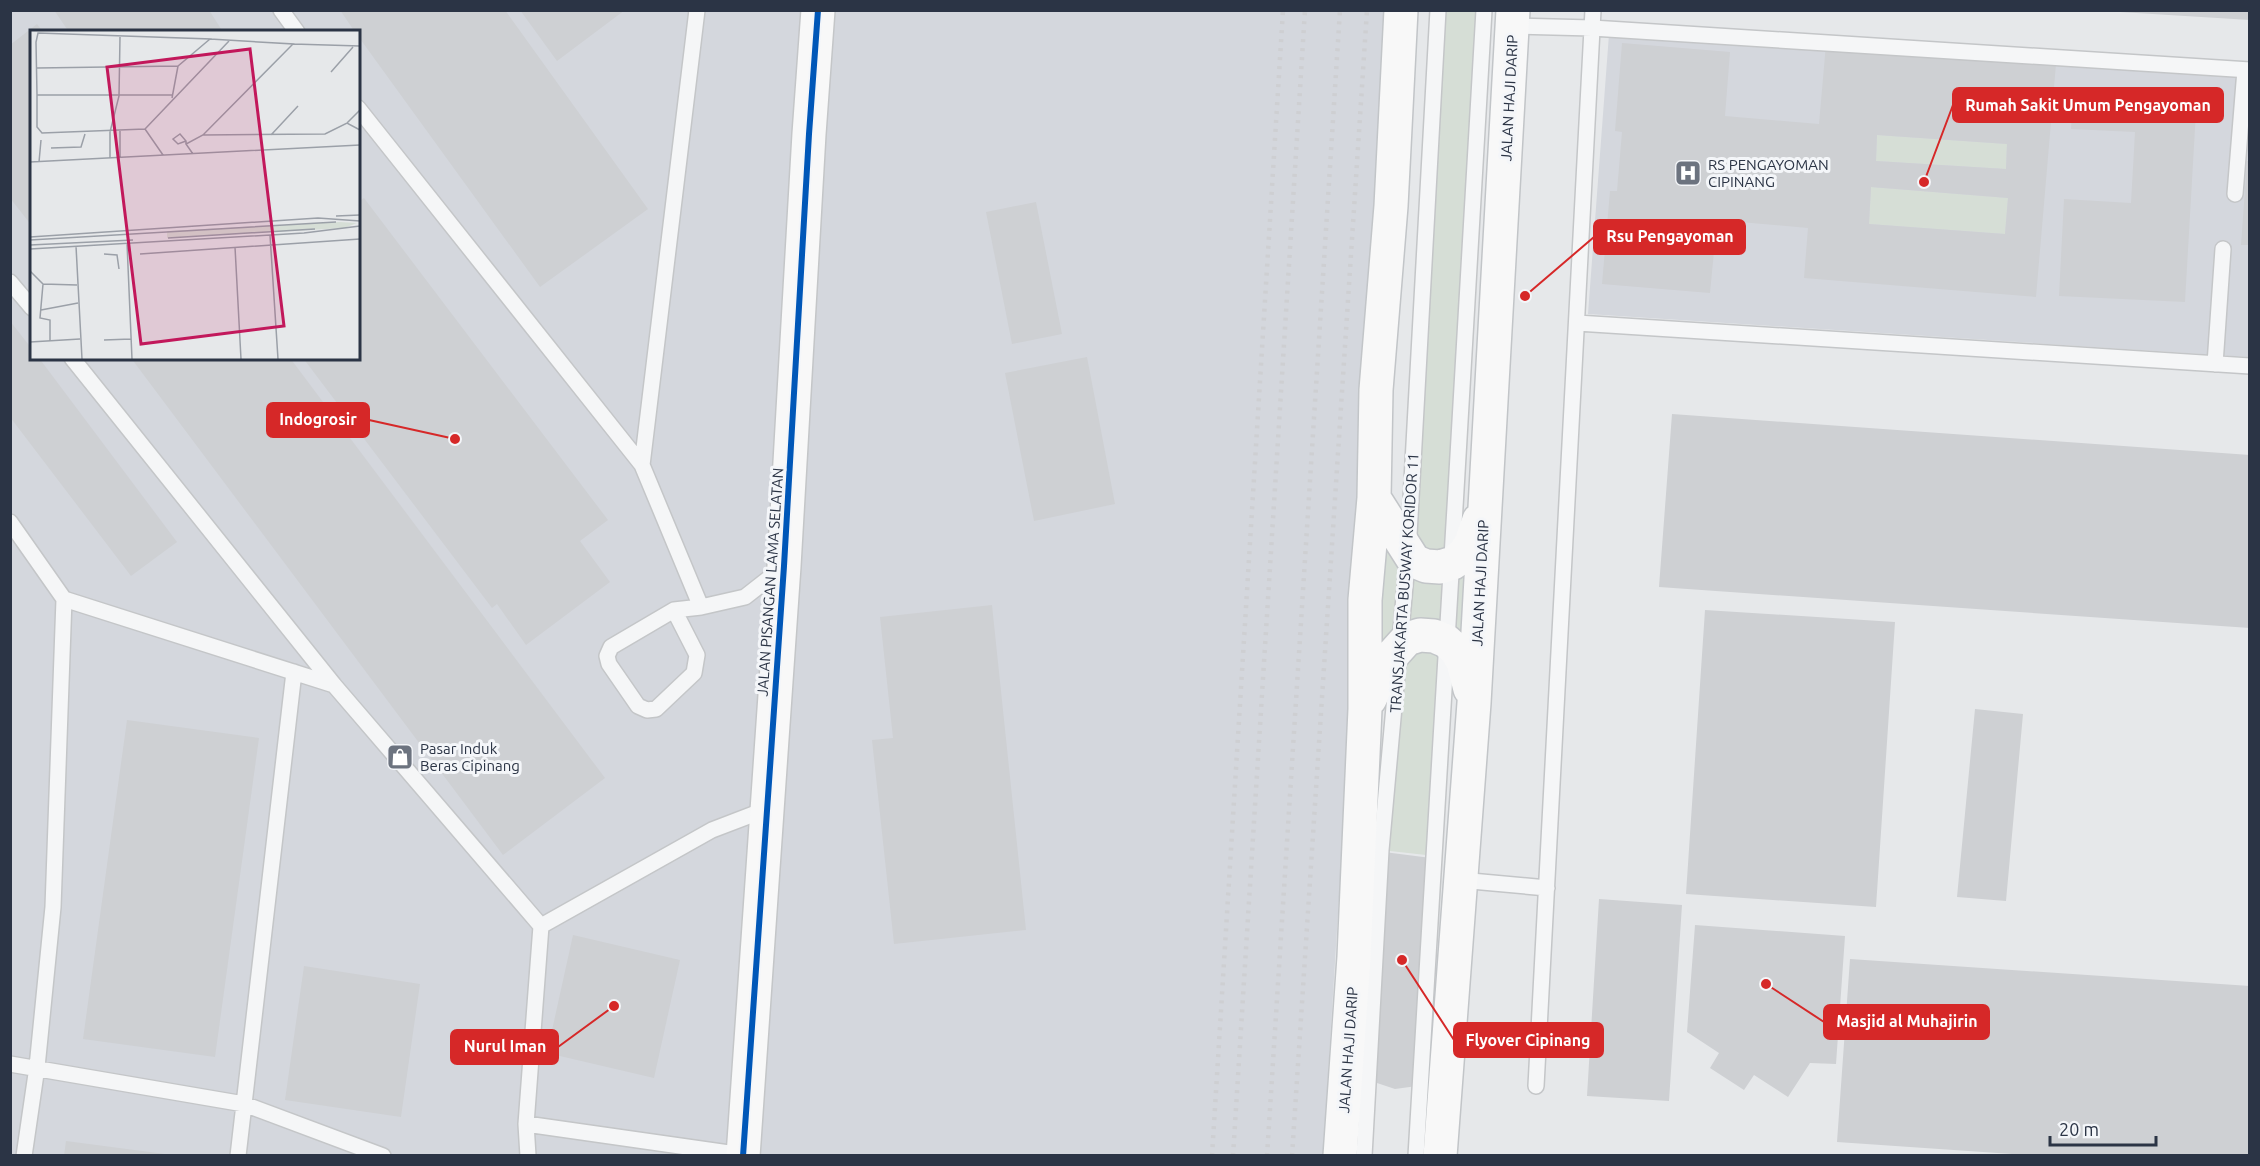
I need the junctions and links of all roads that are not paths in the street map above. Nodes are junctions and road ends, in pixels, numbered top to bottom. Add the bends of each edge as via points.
1 (281, 10) edge
2 (697, 10) edge
3 (818, 10) edge
4 (1401, 10) edge
5 (1437, 10) edge
6 (1593, 10) edge
7 (1503, 16) edge
8 (1592, 28) junction
9 (296, 30) edge
10 (2247, 70) edge
11 (360, 111) edge
12 (2235, 194) dead end
13 (2223, 249) dead end
14 (10, 282) edge
15 (30, 306) edge
16 (1577, 323) junction
17 (74, 360) edge
18 (2215, 364) junction
19 (2250, 366) edge
20 (642, 465) junction
21 (1374, 498) junction
22 (1485, 501) junction
23 (10, 522) edge
24 (1408, 553) junction
25 (1453, 563) junction
26 (784, 566) junction
27 (64, 599) junction
28 (700, 607) junction
29 (674, 610) junction
30 (1446, 641) junction
31 (1401, 648) junction
32 (294, 672) junction
33 (334, 685) junction
34 (1474, 703) junction
35 (1365, 709) junction
36 (767, 809) junction
37 (1460, 880) junction
38 (1547, 888) junction
39 (541, 926) junction
40 (10, 1064) edge
41 (37, 1067) junction
42 (1536, 1086) dead end
43 (244, 1104) junction
44 (526, 1124) junction
45 (24, 1155) edge
46 (238, 1155) edge
47 (383, 1155) edge
48 (528, 1155) edge
49 (743, 1155) edge
50 (1340, 1155) edge
51 (1364, 1155) edge
52 (1416, 1155) edge
53 (1440, 1155) edge

1 - 9 lane
2 - 20 lane
3 - 26 main road, JALAN PISANGAN LAMA SELATAN
4 - 21 main road, JALAN HAJI DARIP via 1376,390
5 - 24 lane, TRANSJAKARTA BUSWAY KORIDOR 11
6 - 8 lane
7 - 8 lane
7 - 22 main road, JALAN HAJI DARIP
7 - 25 lane via 1458,436
8 - 10 lane
8 - 16 lane
10 - 12 lane
11 - 20 lane
13 - 18 lane
14 - 15 lane
16 - 18 lane
16 - 38 lane
17 - 33 lane
18 - 19 lane
20 - 28 lane
21 - 24 main road
21 - 35 main road, JALAN HAJI DARIP via 1365,600
22 - 25 main road via 1471,543
22 - 34 main road, JALAN HAJI DARIP
23 - 27 lane
24 - 25 main road via 1426,566
24 - 31 lane, TRANSJAKARTA BUSWAY KORIDOR 11
25 - 30 lane
26 - 28 lane via 745,597
26 - 36 main road, JALAN PISANGAN LAMA SELATAN
27 - 32 lane
27 - 41 lane via 53,907
28 - 29 lane
29 - 29 lane via 611,647 607,656 639,706 647,710 656,709 694,673 697,655
30 - 31 main road via 1420,635 1407,639
30 - 34 main road via 1463,662
30 - 52 lane
31 - 35 main road via 1389,660
31 - 51 lane, TRANSJAKARTA BUSWAY KORIDOR 11 via 1381,850
32 - 33 lane
32 - 43 lane
33 - 39 lane
34 - 37 main road, JALAN HAJI DARIP
35 - 50 main road, JALAN HAJI DARIP
36 - 39 lane via 712,830
36 - 49 main road, JALAN PISANGAN LAMA SELATAN
37 - 38 lane
37 - 53 main road, JALAN HAJI DARIP
38 - 42 lane
39 - 44 lane
40 - 41 lane
41 - 43 lane
41 - 45 lane
43 - 46 lane
43 - 47 lane
44 - 48 lane
44 - 49 lane

